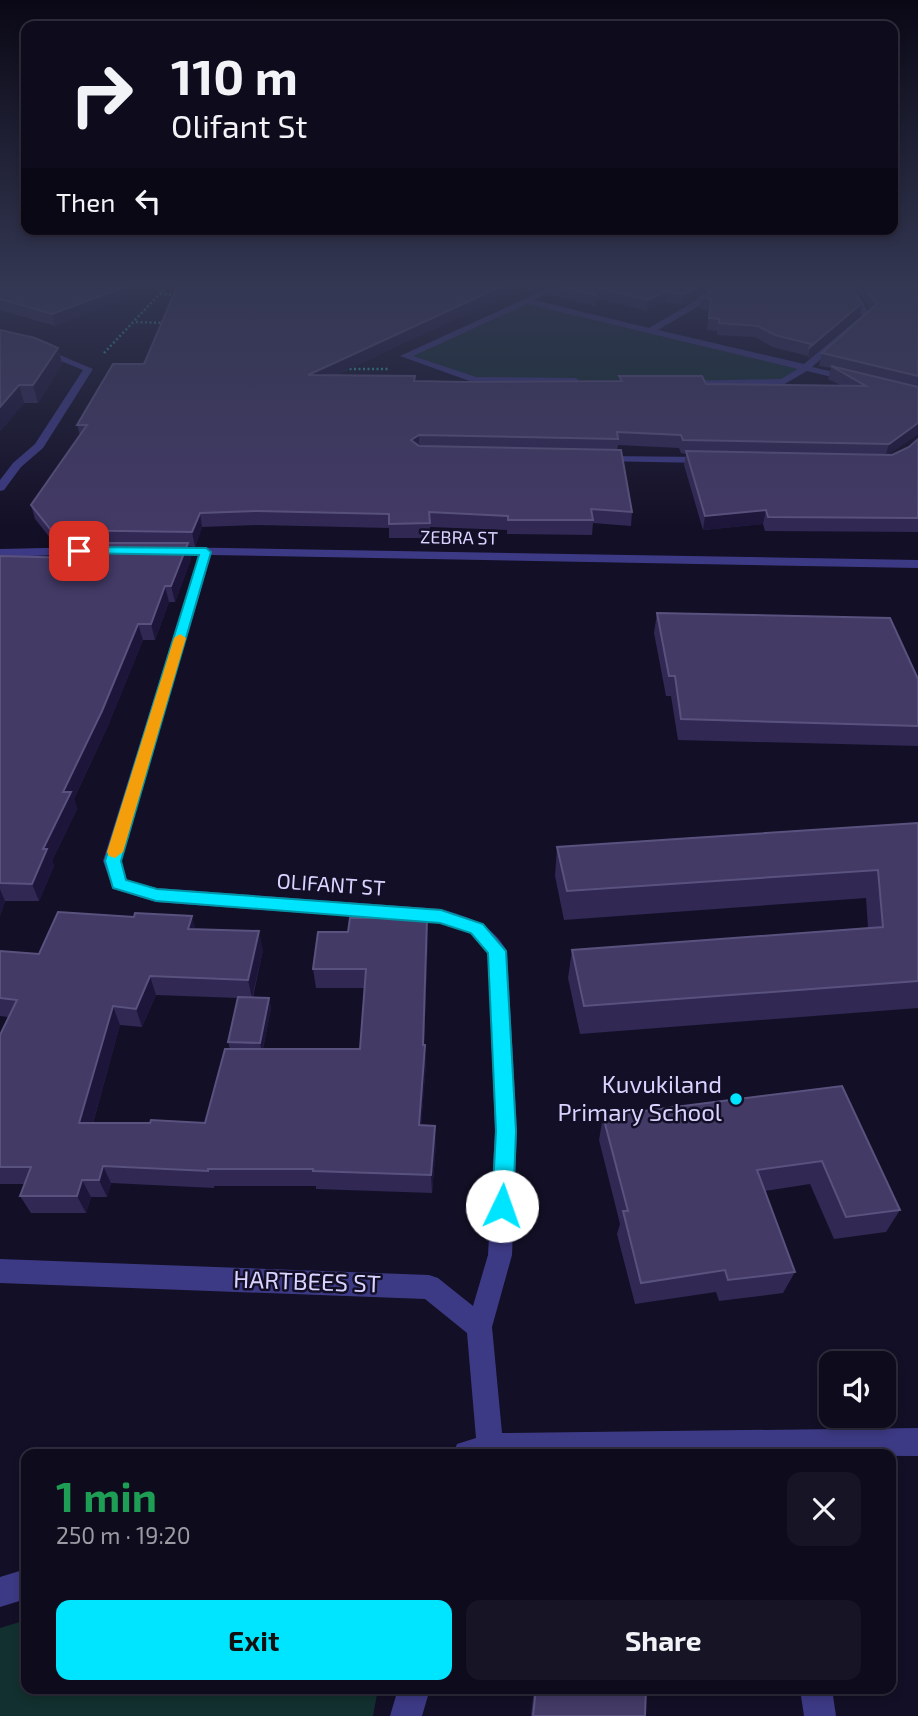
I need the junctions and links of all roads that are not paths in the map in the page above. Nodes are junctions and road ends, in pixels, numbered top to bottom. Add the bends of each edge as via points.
1 (83, 367) edge
2 (437, 367) edge
3 (801, 367) edge
4 (805, 368) junction
5 (585, 382) edge
6 (667, 383) edge
7 (868, 383) edge
8 (583, 458) edge
9 (720, 460) edge
10 (0, 465) edge
11 (18, 465) junction
12 (0, 488) edge
13 (109, 551) edge
14 (150, 551) edge
15 (206, 552) junction
16 (0, 553) edge
17 (918, 564) edge
18 (0, 1271) edge
19 (479, 1327) junction
20 (918, 1442) edge
21 (785, 1448) edge
22 (482, 1449) edge
23 (709, 1449) edge
24 (21, 1586) edge
25 (0, 1592) edge
26 (413, 1694) edge
27 (817, 1694) edge
28 (406, 1716) edge
29 (820, 1716) edge

1 - 11 street via 88,369 39,446
2 - 5 street via 475,380
3 - 4 street
4 - 6 street via 776,384
4 - 7 street
8 - 9 street
10 - 11 street
11 - 12 street
13 - 16 street
14 - 15 street, ZEBRA ST
15 - 17 street, ZEBRA ST
15 - 19 street, OLIFANT ST via 113,861 119,884 156,895 441,916 477,928 497,951 506,1131 500,1255
18 - 19 street, HARTBEES ST via 429,1287
19 - 22 street
20 - 21 street
21 - 23 street
24 - 25 street
26 - 28 street
27 - 29 street

